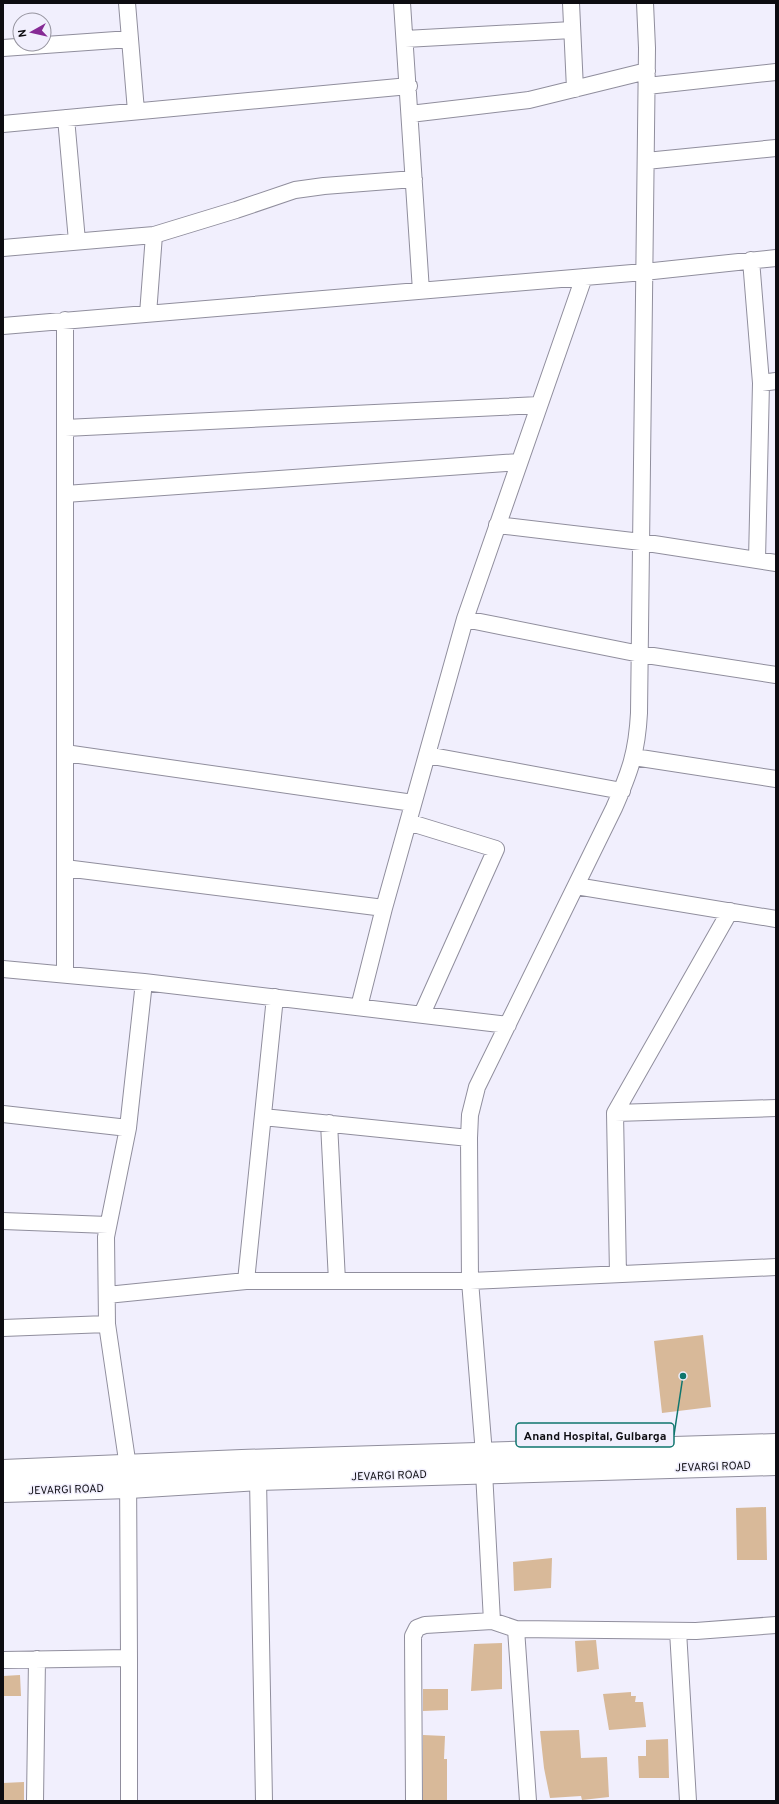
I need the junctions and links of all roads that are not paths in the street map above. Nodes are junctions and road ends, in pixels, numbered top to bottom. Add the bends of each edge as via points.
1 (127, 3) edge
2 (402, 3) edge
3 (571, 3) edge
4 (645, 3) edge
5 (572, 30) junction
6 (130, 40) junction
7 (405, 40) junction
8 (3, 48) edge
9 (776, 72) edge
10 (647, 78) junction
11 (409, 86) junction
12 (575, 89) junction
13 (136, 111) junction
14 (410, 114) junction
15 (66, 118) junction
16 (3, 124) edge
17 (776, 148) edge
18 (646, 161) junction
19 (414, 179) junction
20 (154, 235) junction
21 (77, 240) junction
22 (3, 248) edge
23 (776, 258) edge
24 (751, 260) junction
25 (644, 272) junction
26 (584, 277) junction
27 (421, 291) junction
28 (148, 314) junction
29 (65, 320) junction
30 (3, 326) edge
31 (768, 382) edge
32 (539, 405) junction
33 (66, 428) junction
34 (519, 462) junction
35 (65, 494) junction
36 (498, 525) junction
37 (641, 542) junction
38 (757, 560) junction
39 (776, 563) edge
40 (465, 619) junction
41 (640, 654) junction
42 (776, 674) edge
43 (65, 753) junction
44 (427, 755) junction
45 (634, 757) junction
46 (776, 779) edge
47 (622, 791) junction
48 (413, 803) junction
49 (408, 822) junction
50 (65, 868) junction
51 (576, 886) junction
52 (384, 908) junction
53 (730, 911) junction
54 (776, 919) edge
55 (3, 969) edge
56 (65, 974) junction
57 (144, 982) junction
58 (275, 997) junction
59 (359, 1007) junction
60 (422, 1014) junction
61 (508, 1024) junction
62 (776, 1108) edge
63 (615, 1113) junction
64 (3, 1114) edge
65 (263, 1117) junction
66 (330, 1123) junction
67 (128, 1128) junction
68 (469, 1138) junction
69 (3, 1221) edge
70 (108, 1226) junction
71 (776, 1267) edge
72 (618, 1274) junction
73 (246, 1281) junction
74 (337, 1281) junction
75 (470, 1281) junction
76 (107, 1295) junction
77 (107, 1324) junction
78 (3, 1328) edge
79 (776, 1445) edge
80 (484, 1463) junction
81 (776, 1464) edge
82 (3, 1472) edge
83 (128, 1477) junction
84 (258, 1479) junction
85 (3, 1491) edge
86 (492, 1621) junction
87 (776, 1625) edge
88 (516, 1629) junction
89 (678, 1631) junction
90 (129, 1658) junction
91 (3, 1660) edge
92 (38, 1660) junction
93 (35, 1801) edge
94 (129, 1801) edge
95 (264, 1801) edge
96 (414, 1801) edge
97 (527, 1801) edge
98 (688, 1801) edge

1 - 6 street
2 - 7 street
3 - 5 street
4 - 10 street
5 - 7 street
5 - 12 street
6 - 8 street
6 - 13 street
7 - 11 street
9 - 10 street
10 - 12 street
10 - 18 street
11 - 13 street
11 - 14 street
12 - 14 street via 529,100
13 - 15 street
14 - 19 street
15 - 16 street
15 - 21 street
17 - 18 street
18 - 25 street
19 - 20 street via 302,189
19 - 27 street
20 - 21 street
20 - 28 street
21 - 22 street
23 - 24 street
24 - 25 street
24 - 31 street
25 - 26 street
25 - 37 street
26 - 27 street
26 - 32 street
27 - 28 street
28 - 29 street
29 - 30 street
29 - 33 street
31 - 38 street
32 - 33 street
32 - 34 street
33 - 35 street
34 - 35 street
34 - 36 street
35 - 43 street
36 - 37 street
36 - 40 street
37 - 38 street
37 - 41 street
38 - 39 street
40 - 41 street
40 - 44 street
41 - 42 street
41 - 45 street via 639,713
43 - 48 street
43 - 50 street
44 - 47 street
44 - 48 street
45 - 46 street
45 - 47 street
47 - 51 street
48 - 49 street
49 - 52 street
49 - 60 street via 496,849
50 - 52 street
50 - 56 street
51 - 53 street
51 - 61 street
52 - 59 street
53 - 54 street
53 - 63 street
55 - 56 street
56 - 57 street
57 - 58 street
57 - 67 street
58 - 59 street
58 - 65 street
59 - 60 street
60 - 61 street
61 - 68 street via 477,1087 470,1115
62 - 63 street
63 - 72 street
64 - 67 street
65 - 66 street
65 - 73 street
66 - 68 street
66 - 74 street
67 - 70 street
68 - 75 street
69 - 70 street
70 - 76 street
71 - 72 street
72 - 75 street
73 - 74 street
73 - 76 street
74 - 75 street
75 - 80 street
76 - 77 street
77 - 78 street
77 - 83 street
79 - 80 main road
80 - 81 main road, JEVARGI ROAD
80 - 83 main road via 242,1461
80 - 84 main road, JEVARGI ROAD
80 - 86 street
82 - 83 main road
83 - 84 main road, JEVARGI ROAD
83 - 85 main road, JEVARGI ROAD
83 - 90 street
84 - 95 street
86 - 88 street
86 - 96 street via 425,1625 417,1628 413,1636
87 - 89 street
88 - 89 street
88 - 97 street
89 - 98 street
90 - 92 street
90 - 94 street
91 - 92 street
92 - 93 street

